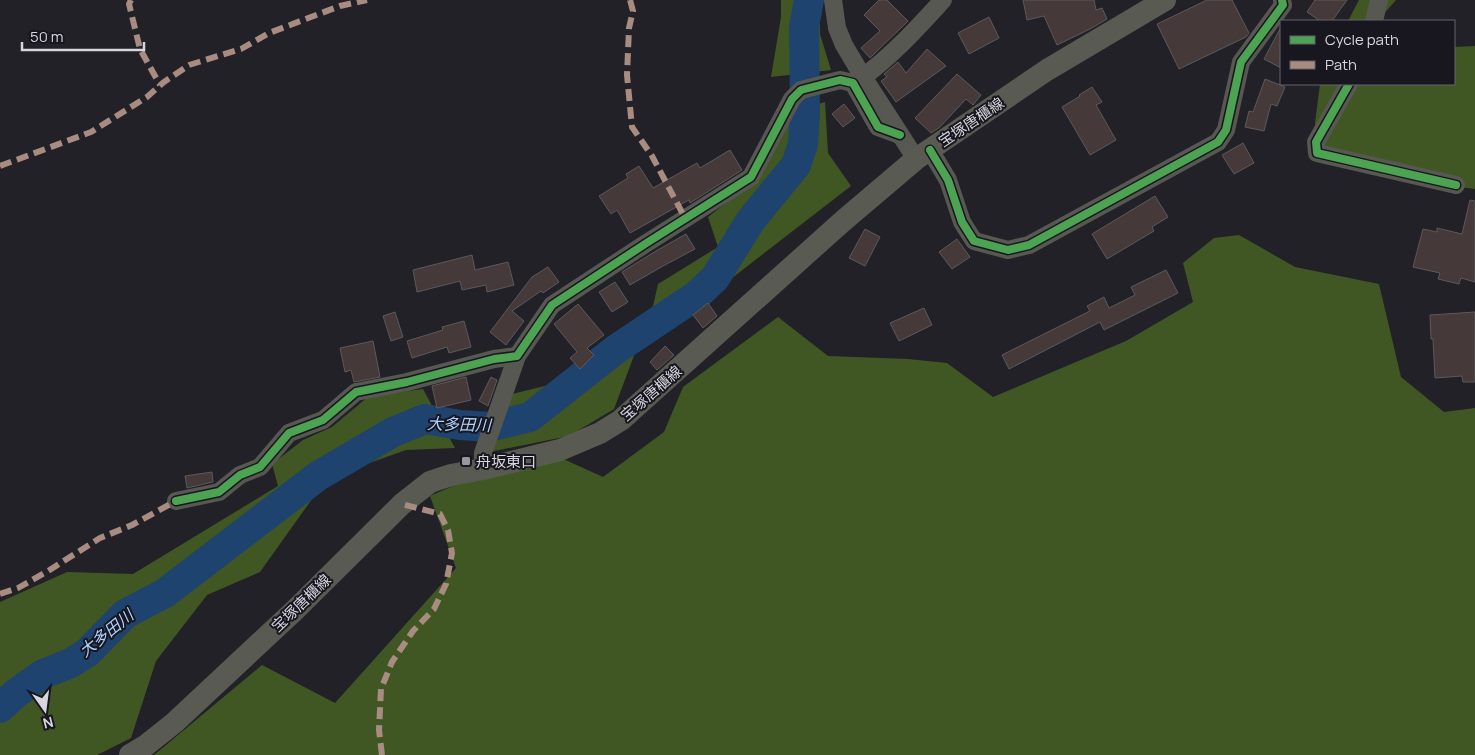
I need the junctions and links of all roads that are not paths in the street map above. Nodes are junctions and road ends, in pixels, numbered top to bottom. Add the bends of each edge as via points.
1 (832, 0) edge
2 (943, 0) edge
3 (1164, 0) edge
4 (1282, 0) edge
5 (1379, 0) edge
6 (1374, 20) edge
7 (863, 77) junction
8 (1348, 85) edge
9 (900, 135) junction
10 (923, 154) junction
11 (1456, 185) dead end
12 (517, 356) junction
13 (483, 469) junction
14 (176, 500) dead end
15 (130, 755) edge

1 - 7 street via 837,28
2 - 7 street via 912,34
3 - 10 main road, 宝塚唐櫃線 via 1047,70
4 - 10 street via 1283,5 1241,62 1226,130 1218,142 1029,245 1008,250 974,240 962,222 948,180
5 - 6 street
7 - 9 street
8 - 11 street via 1316,142 1317,153
9 - 10 street
9 - 12 street via 878,127 853,83 840,80 801,90 792,99 751,177 552,305
10 - 13 main road, 宝塚唐櫃線 via 843,221 621,420 560,450
12 - 13 street via 483,453
12 - 14 street via 356,392 324,420 289,433 260,467 240,475 219,492
13 - 15 main road, 宝塚唐櫃線 via 430,482 402,504 174,723

